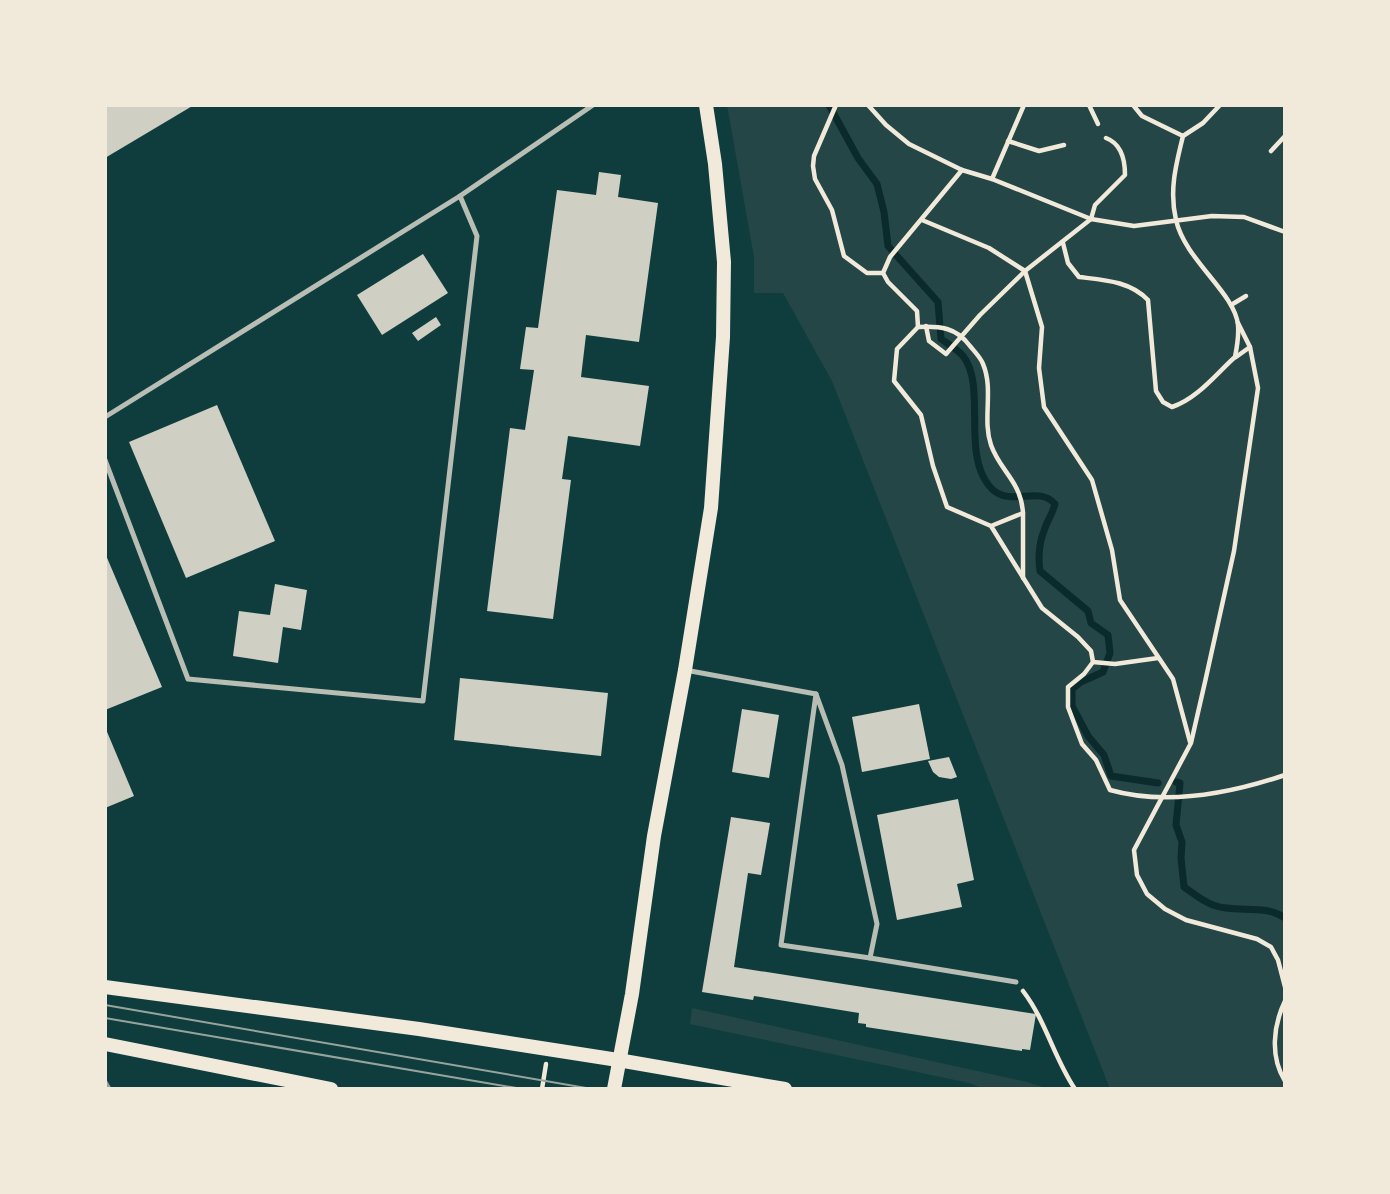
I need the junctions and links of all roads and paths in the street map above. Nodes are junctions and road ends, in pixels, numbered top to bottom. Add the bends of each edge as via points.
1 (593, 105) edge
2 (706, 105) edge
3 (836, 105) edge
4 (868, 105) edge
5 (1089, 105) edge
6 (1133, 105) edge
7 (1220, 105) edge
8 (1022, 106) edge
9 (1215, 108) edge
10 (1098, 124) dead end
11 (1183, 135) junction
12 (1285, 136) edge
13 (1106, 138) dead end
14 (1008, 141) junction
15 (1064, 145) dead end
16 (1271, 151) dead end
17 (962, 170) junction
18 (992, 179) junction
19 (460, 196) junction
20 (1091, 219) junction
21 (922, 220) junction
22 (1176, 220) junction
23 (1285, 232) edge
24 (1063, 243) junction
25 (1025, 271) junction
26 (883, 273) junction
27 (1246, 296) dead end
28 (1231, 305) junction
29 (1238, 322) junction
30 (926, 326) junction
31 (918, 327) junction
32 (962, 335) junction
33 (1250, 347) junction
34 (1235, 357) junction
35 (105, 417) edge
36 (105, 460) edge
37 (1023, 513) junction
38 (991, 526) junction
39 (1023, 580) junction
40 (1158, 657) junction
41 (1096, 662) junction
42 (685, 670) junction
43 (816, 694) junction
44 (1191, 743) junction
45 (1285, 775) edge
46 (1162, 799) junction
47 (870, 958) junction
48 (1016, 982) joint
49 (105, 987) edge
50 (1285, 987) edge
51 (1285, 1001) edge
52 (105, 1044) edge
53 (618, 1060) junction
54 (1285, 1082) edge
55 (325, 1088) edge
56 (614, 1089) edge
57 (785, 1089) edge
58 (1075, 1089) edge

1 - 19 lane
2 - 42 main road via 724,262 723,337 710,508
3 - 26 path via 814,156 816,179 832,209 844,256 867,273
4 - 17 path via 909,144
5 - 10 path
6 - 11 path via 1142,116
7 - 9 path
8 - 14 path
9 - 11 path via 1203,123
11 - 22 path via 1174,168
12 - 16 path
13 - 20 path via 1125,159 1125,175 1095,205
14 - 15 path via 1039,151
14 - 18 path
17 - 18 path
17 - 21 path
18 - 20 path
19 - 35 lane
19 - 36 lane via 477,236 423,701 188,678
20 - 22 path via 1134,226
20 - 24 path
21 - 25 path via 989,248
21 - 26 path via 890,257
22 - 23 path via 1244,217
22 - 28 path via 1190,253
24 - 25 path
24 - 34 path via 1068,262 1079,277 1116,282 1148,300 1156,391 1163,402 1172,407 1182,404
25 - 32 path
25 - 40 path via 1042,327 1039,368 1044,407 1092,480 1112,550 1120,600
26 - 31 path via 917,311
27 - 28 path
28 - 29 path
29 - 33 path
29 - 34 path
30 - 31 path
30 - 32 path via 949,328
30 - 32 path via 929,341 946,354
31 - 38 path via 897,349 894,381 921,415 947,507
32 - 37 path via 983,362 991,446 1022,499
33 - 34 path
33 - 44 path via 1258,388 1234,551
37 - 38 path
37 - 39 path
38 - 39 path
39 - 41 path via 1042,608 1091,651
40 - 41 path via 1115,664
40 - 44 path via 1172,679
41 - 46 path via 1068,687 1068,707 1082,744 1096,760 1110,790
42 - 43 lane
42 - 53 main road
43 - 47 lane via 842,765 877,924
43 - 47 lane via 781,945
44 - 46 path
45 - 46 path via 1235,789
46 - 50 path via 1135,850 1137,875 1147,894 1186,920 1271,947
47 - 48 lane
48 - 58 path via 1042,1021
49 - 53 main road
51 - 54 path via 1274,1048
52 - 55 main road
53 - 56 main road
53 - 57 main road

